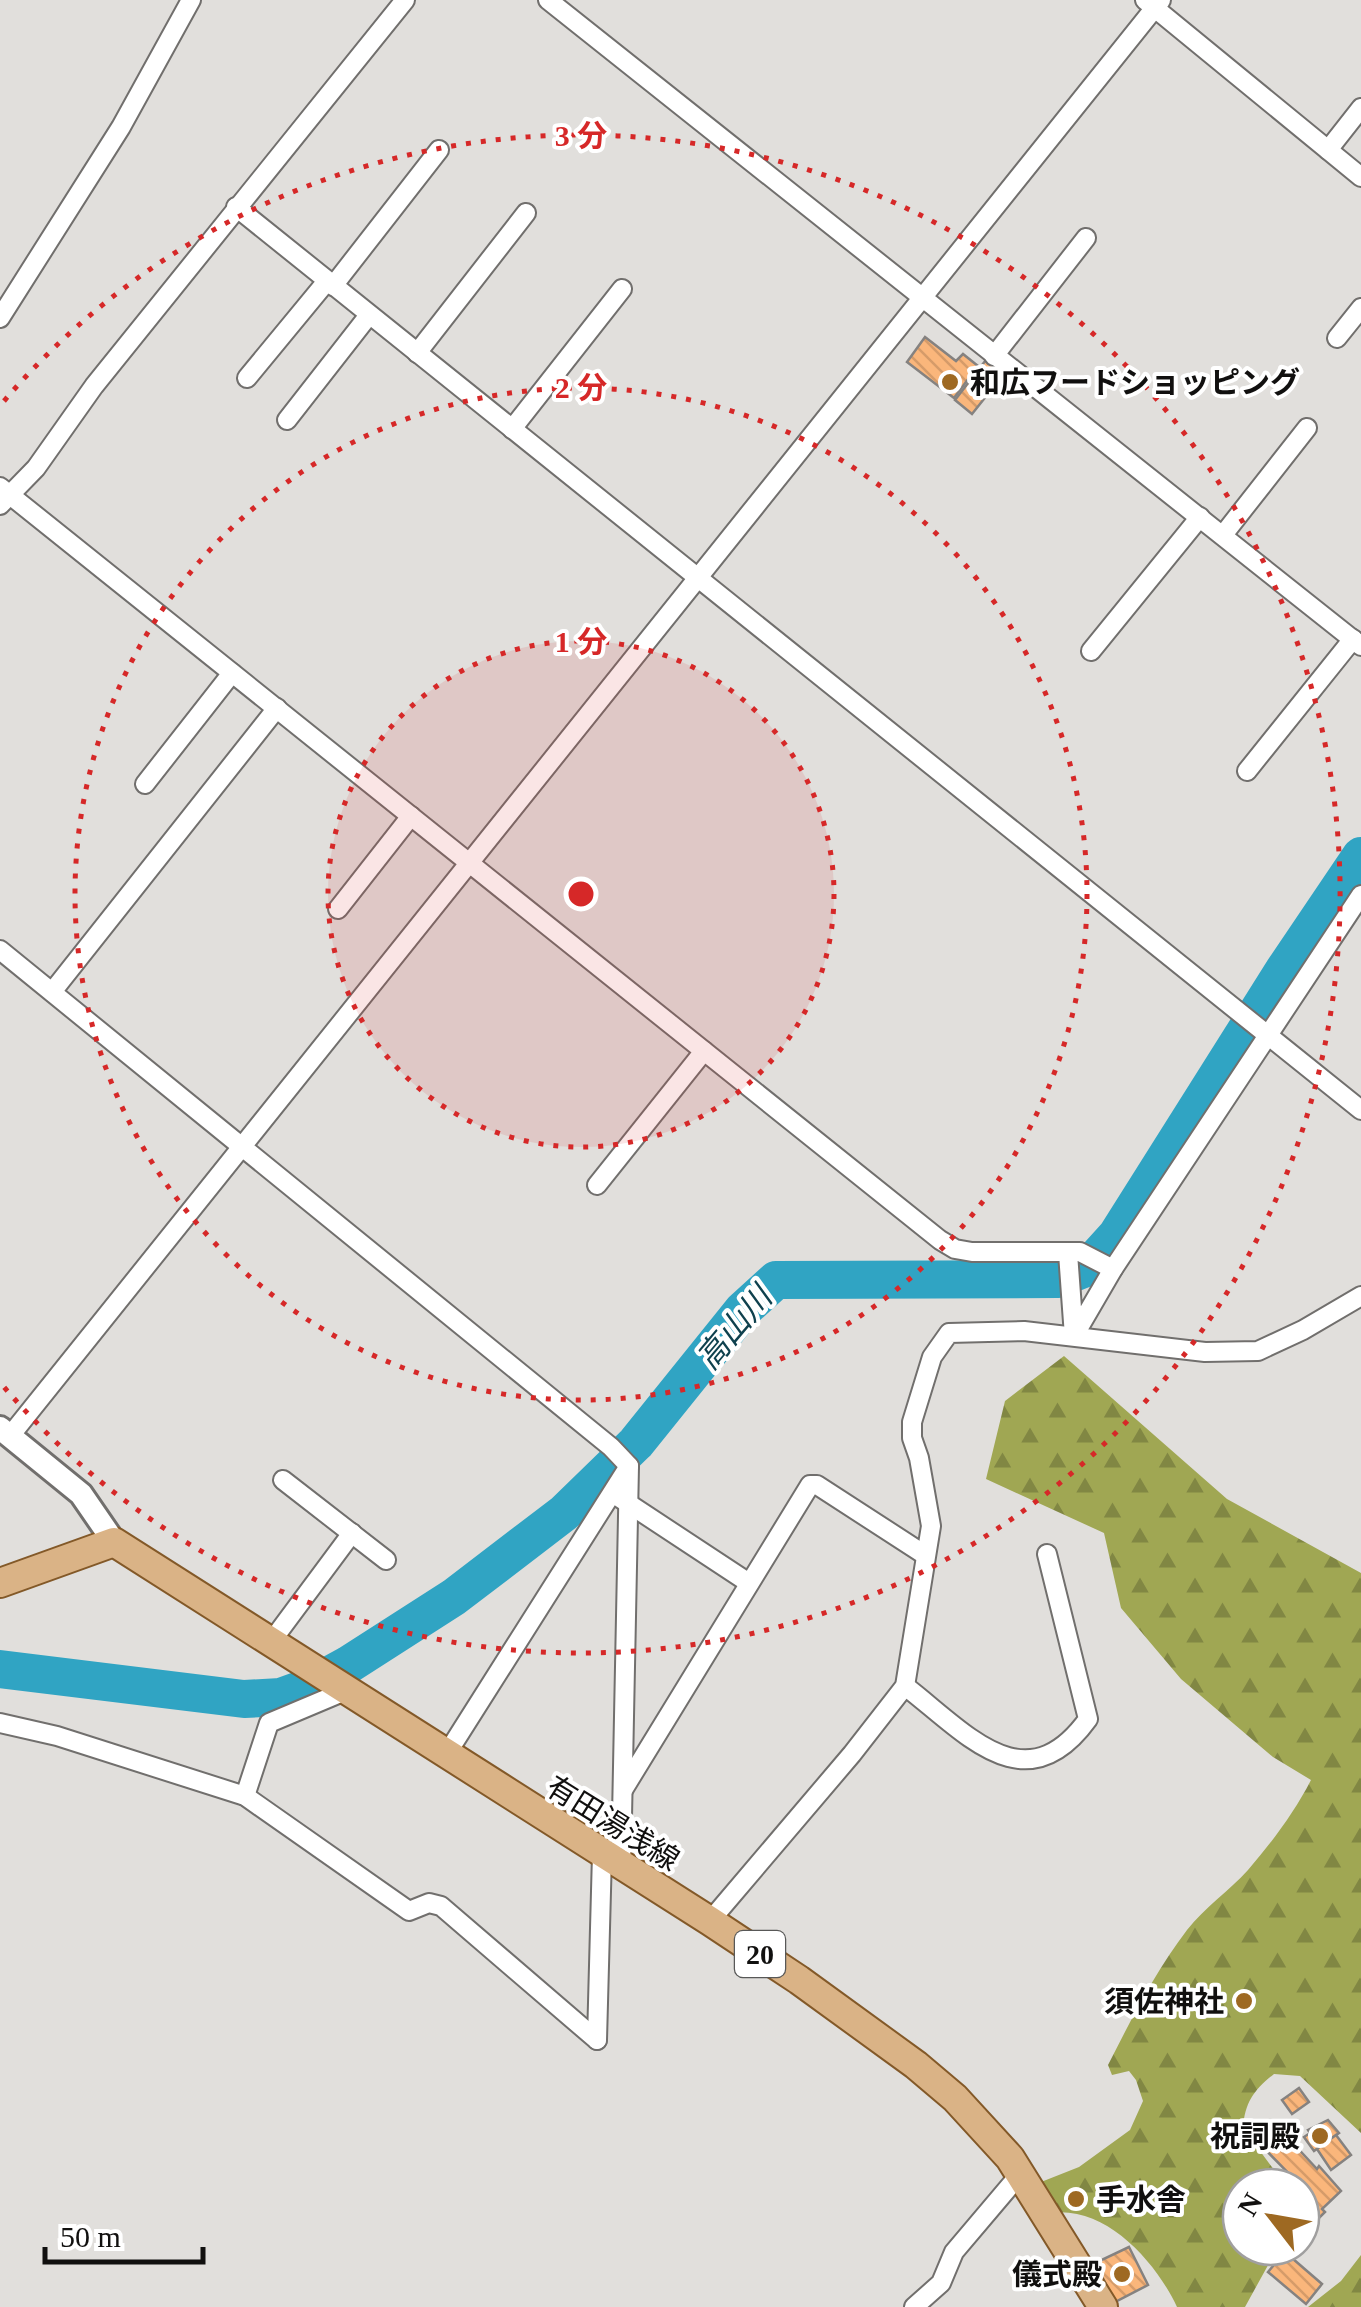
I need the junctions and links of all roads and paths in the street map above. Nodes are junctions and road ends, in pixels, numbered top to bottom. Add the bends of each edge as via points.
1 (191, 0) edge
2 (405, 0) edge
3 (548, 0) edge
4 (1154, 3) edge
5 (1361, 108) edge
6 (439, 150) dead end
7 (1328, 150) junction
8 (1361, 177) edge
9 (236, 207) junction
10 (526, 213) dead end
11 (1086, 238) dead end
12 (330, 283) junction
13 (622, 290) dead end
14 (921, 300) junction
15 (1361, 308) edge
16 (369, 314) junction
17 (0, 318) edge
18 (1337, 338) dead end
19 (416, 353) junction
20 (994, 356) junction
21 (246, 378) dead end
22 (287, 420) dead end
23 (1307, 428) dead end
24 (512, 430) junction
25 (3, 495) edge
26 (1200, 517) junction
27 (1223, 535) junction
28 (697, 579) junction
29 (1357, 642) edge
30 (1091, 652) dead end
31 (232, 673) junction
32 (276, 708) junction
33 (1248, 772) dead end
34 (145, 784) dead end
35 (411, 816) junction
36 (472, 864) junction
37 (1361, 895) edge
38 (338, 909) dead end
39 (0, 950) edge
40 (52, 992) junction
41 (1268, 1036) junction
42 (704, 1051) junction
43 (1361, 1110) edge
44 (243, 1146) junction
45 (597, 1184) dead end
46 (1068, 1253) junction
47 (1113, 1268) junction
48 (1361, 1296) edge
49 (1074, 1336) junction
50 (5, 1432) edge
51 (283, 1480) dead end
52 (620, 1498) junction
53 (352, 1533) junction
54 (114, 1542) junction
55 (1047, 1554) dead end
56 (925, 1555) junction
57 (386, 1560) dead end
58 (749, 1582) junction
59 (0, 1583) edge
60 (271, 1642) junction
61 (905, 1686) junction
62 (342, 1688) junction
63 (0, 1723) edge
64 (446, 1755) junction
65 (622, 1791) junction
66 (245, 1796) junction
67 (611, 1861) junction
68 (710, 1922) junction
69 (1020, 2174) junction
70 (914, 2307) edge
71 (1102, 2307) edge

1 - 17 street via 121,127
2 - 9 street
3 - 14 street
4 - 7 street
4 - 14 street
5 - 7 street
6 - 12 street
7 - 8 street
9 - 12 street
9 - 25 street via 36,468
10 - 19 street
11 - 20 street
12 - 16 street
12 - 21 street
13 - 24 street
14 - 20 street
14 - 28 street
15 - 18 street
16 - 19 street
16 - 22 street
19 - 24 street
20 - 26 street
23 - 27 street
24 - 28 street
25 - 31 street
26 - 27 street
26 - 30 street
27 - 29 street
28 - 36 street
28 - 41 street
29 - 33 street
31 - 32 street
31 - 34 street
32 - 35 street
32 - 40 street
35 - 36 street
35 - 38 street
36 - 42 street
36 - 44 street
37 - 41 street
39 - 40 street
40 - 44 street
41 - 43 street
41 - 47 street
42 - 45 street
42 - 46 street via 955,1249
44 - 50 street
44 - 52 street via 611,1447 629,1466
46 - 47 street via 1087,1254
46 - 49 street
47 - 49 street
48 - 49 street via 1258,1351 1205,1352
49 - 56 street via 959,1331 941,1342 912,1422 931,1526
50 - 54 main road via 81,1494
51 - 53 street
52 - 58 street
52 - 64 street
52 - 65 street
53 - 57 street
53 - 60 street
54 - 59 main road
54 - 60 main road, 有田湯浅線 / 20
55 - 61 street via 1088,1719 1073,1739 1036,1761 993,1754
56 - 58 street via 810,1486
56 - 61 street
58 - 65 street
60 - 62 main road, 有田湯浅線 / 20
61 - 68 street
62 - 64 main road, 有田湯浅線 / 20
62 - 66 street via 268,1723
63 - 66 street
64 - 67 main road, 有田湯浅線 / 20
65 - 67 street
66 - 67 street via 408,1911 442,1906 597,2040
67 - 68 main road, 有田湯浅線 / 20
68 - 69 main road, 有田湯浅線 / 20 via 916,2065 999,2143
69 - 70 street via 954,2252 941,2283
69 - 71 main road, 有田湯浅線 / 20

